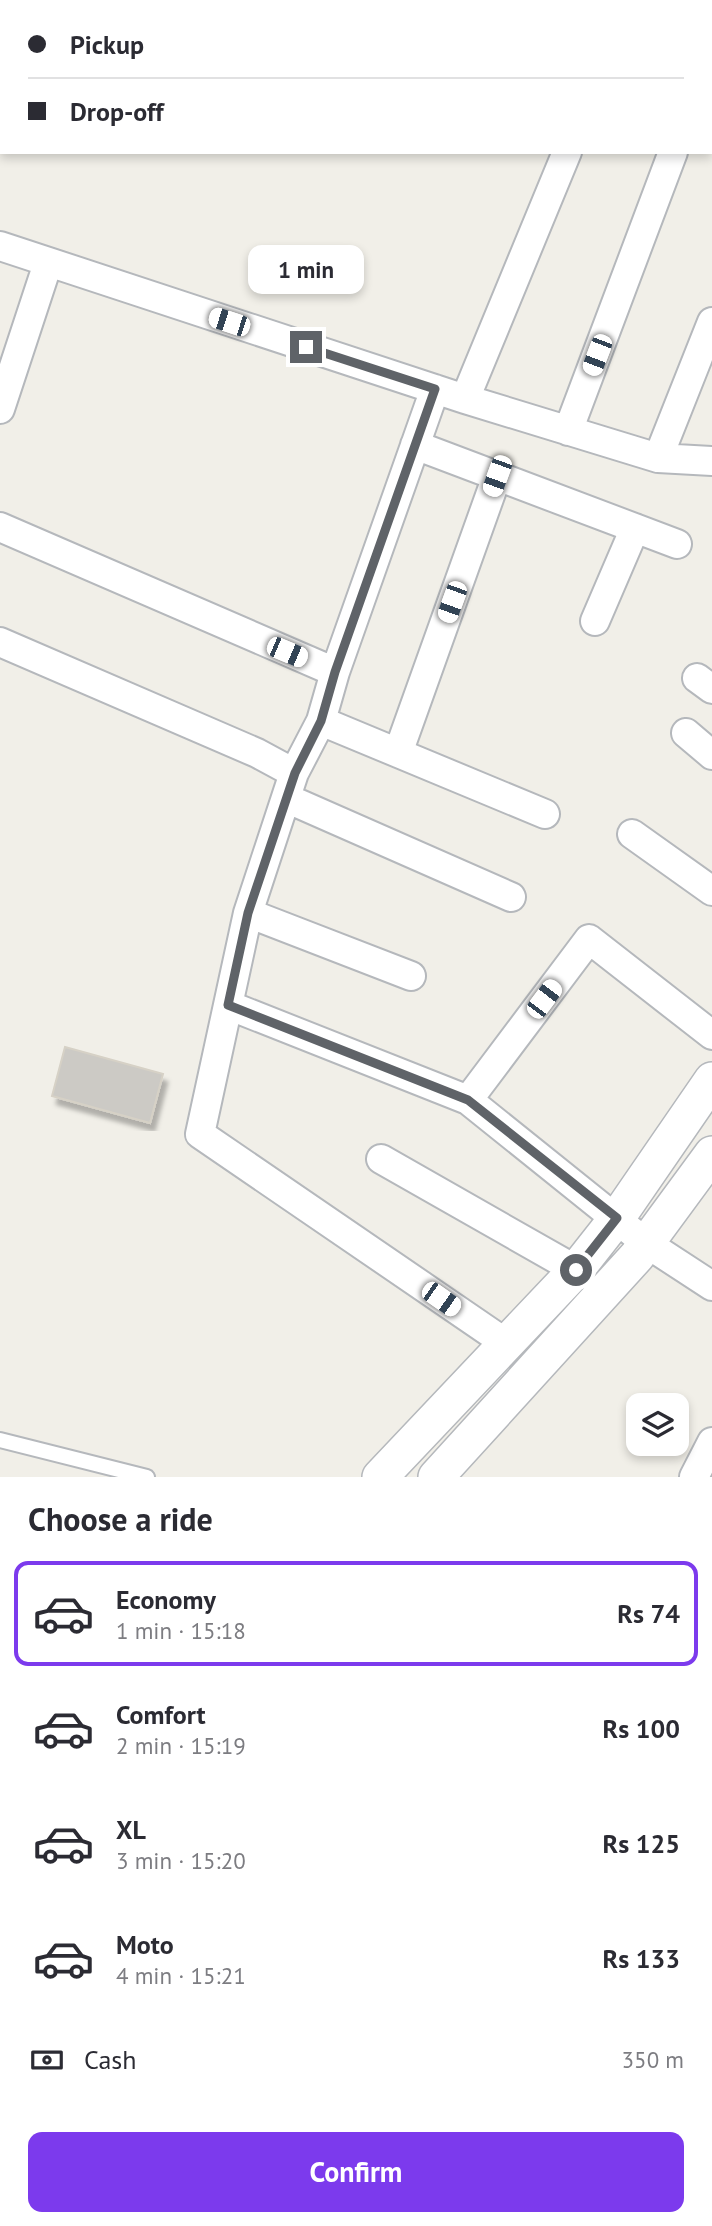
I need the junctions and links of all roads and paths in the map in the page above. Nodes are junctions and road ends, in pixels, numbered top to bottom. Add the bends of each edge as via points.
1 (566, 154) edge
2 (672, 154) edge
3 (0, 246) edge
4 (48, 263) junction
5 (712, 324) edge
6 (11, 341) edge
7 (435, 389) junction
8 (465, 399) junction
9 (0, 410) edge
10 (568, 431) junction
11 (415, 445) junction
12 (658, 458) junction
13 (712, 461) edge
14 (497, 476) junction
15 (0, 527) edge
16 (635, 528) junction
17 (677, 544) dead end
18 (595, 621) dead end
19 (0, 642) edge
20 (335, 672) junction
21 (321, 721) junction
22 (686, 733) dead end
23 (398, 753) junction
24 (712, 755) edge
25 (290, 786) junction
26 (545, 814) dead end
27 (632, 834) dead end
28 (712, 891) edge
29 (511, 897) dead end
30 (248, 913) junction
31 (411, 976) dead end
32 (228, 1005) junction
33 (712, 1035) edge
34 (712, 1080) edge
35 (468, 1100) junction
36 (712, 1154) edge
37 (381, 1159) dead end
38 (617, 1218) junction
39 (646, 1243) junction
40 (576, 1270) junction
41 (712, 1286) edge
42 (507, 1345) junction
43 (0, 1440) edge
44 (712, 1442) edge
45 (147, 1477) edge
46 (380, 1477) edge
47 (436, 1477) edge
48 (694, 1477) edge

1 - 8 street
2 - 10 street
3 - 4 street
4 - 6 street
4 - 7 street
5 - 12 street
6 - 9 street
7 - 8 street
7 - 11 street
8 - 10 street
10 - 12 street
11 - 14 street
11 - 20 street
12 - 13 street
14 - 16 street
14 - 23 street
15 - 20 street
16 - 17 street
16 - 18 street
19 - 25 street via 257,753
20 - 21 street
21 - 23 street
21 - 25 street
22 - 24 street
23 - 26 street
25 - 29 street
25 - 30 street
27 - 28 street
30 - 31 street
30 - 32 street
32 - 35 street
32 - 42 street via 200,1134
33 - 35 street via 589,939
34 - 38 street
35 - 38 street
36 - 39 street
37 - 40 street
38 - 39 street
38 - 40 street
39 - 41 street
39 - 47 street
40 - 42 street
42 - 46 street
43 - 45 lane
44 - 48 street

